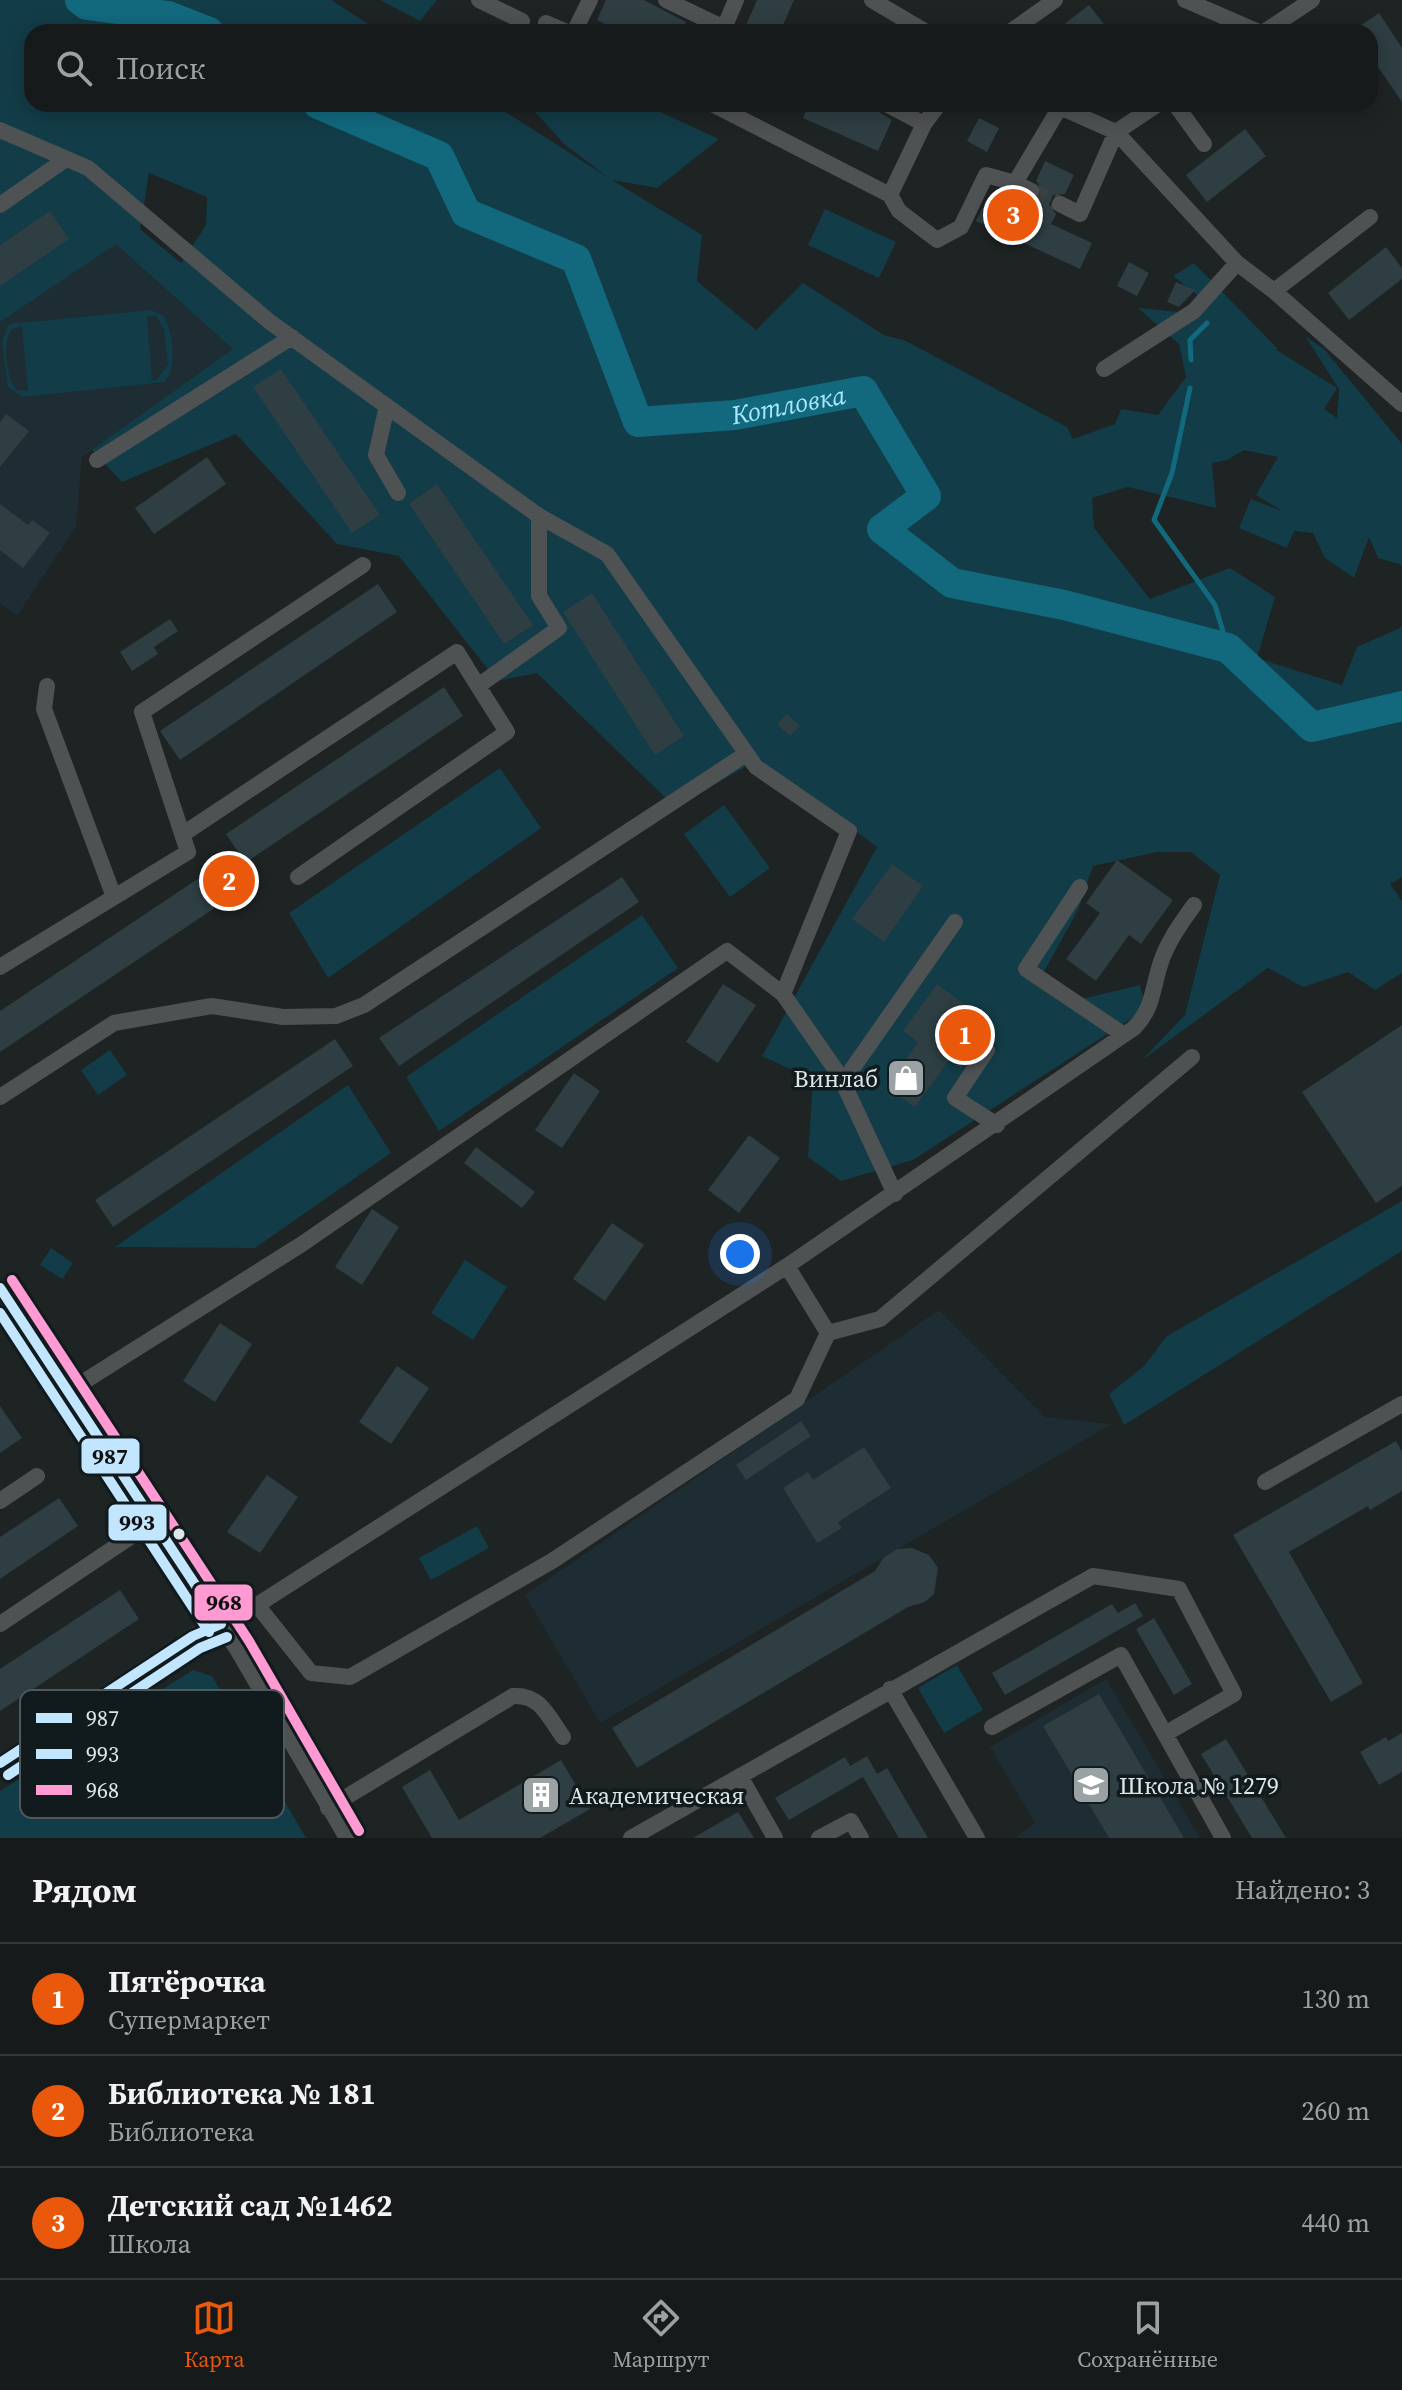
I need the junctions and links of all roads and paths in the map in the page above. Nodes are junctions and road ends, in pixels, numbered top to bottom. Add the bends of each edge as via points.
1 (479, 0) edge
2 (590, 0) edge
3 (666, 0) edge
4 (736, 0) edge
5 (872, 0) edge
6 (1055, 0) edge
7 (1185, 0) edge
8 (1312, 0) edge
9 (522, 21) dead end
10 (578, 24) edge
11 (712, 24) edge
12 (726, 24) edge
13 (912, 24) edge
14 (1021, 24) edge
15 (1242, 24) edge
16 (1274, 24) edge
17 (728, 112) edge
18 (901, 112) edge
19 (933, 112) edge
20 (1053, 112) edge
21 (1070, 112) edge
22 (1146, 112) edge
23 (1181, 112) edge
24 (924, 124) junction
25 (0, 130) edge
26 (1116, 132) junction
27 (1204, 144) dead end
28 (66, 159) junction
29 (1015, 183) junction
30 (1031, 191) tunnel mouth
31 (890, 195) junction
32 (1060, 204) tunnel mouth
33 (0, 205) edge
34 (1370, 217) dead end
35 (1237, 263) junction
36 (1274, 291) junction
37 (292, 337) junction
38 (1104, 369) dead end
39 (1400, 400) edge
40 (387, 406) junction
41 (97, 460) dead end
42 (398, 493) dead end
43 (539, 516) junction
44 (363, 565) dead end
45 (47, 686) dead end
46 (478, 686) junction
47 (746, 754) junction
48 (183, 834) junction
49 (298, 877) dead end
50 (1080, 887) dead end
51 (114, 897) junction
52 (1194, 905) dead end
53 (955, 922) dead end
54 (0, 967) edge
55 (783, 994) junction
56 (1129, 1032) junction
57 (987, 1050) dead end
58 (1192, 1057) dead end
59 (843, 1082) junction
60 (0, 1097) edge
61 (997, 1125) junction
62 (895, 1194) junction
63 (787, 1266) junction
64 (0, 1288) edge
65 (828, 1333) junction
66 (69, 1391) junction
67 (1402, 1404) edge
68 (37, 1476) dead end
69 (1265, 1482) dead end
70 (0, 1501) edge
71 (154, 1521) junction
72 (257, 1605) junction
73 (0, 1624) edge
74 (221, 1624) junction
75 (890, 1689) junction
76 (110, 1690) edge
77 (259, 1690) edge
78 (992, 1727) dead end
79 (284, 1732) edge
80 (1165, 1734) junction
81 (563, 1737) dead end
82 (20, 1750) edge
83 (0, 1763) edge
84 (740, 1776) junction
85 (328, 1808) junction
86 (347, 1838) edge
87 (631, 1838) edge
88 (775, 1838) edge
89 (819, 1838) edge
90 (861, 1838) edge
91 (977, 1838) edge
92 (1223, 1838) edge

1 - 9 street
2 - 10 street
3 - 11 street
4 - 12 street
5 - 13 street
6 - 14 street
7 - 15 street
8 - 16 street
17 - 31 street
18 - 24 street
19 - 24 street
20 - 29 street
21 - 26 street
22 - 26 street
23 - 27 street
24 - 31 street
25 - 28 street
26 - 32 street via 1080,214
26 - 35 street
28 - 33 street
28 - 37 street via 88,168
29 - 30 street
29 - 31 street via 986,175 961,227 937,240 899,211
34 - 36 street
35 - 36 street
35 - 38 street via 1194,311
36 - 39 street
37 - 40 street
37 - 41 street
40 - 42 street via 376,455
40 - 43 street
43 - 46 street via 539,596 559,628
43 - 47 street via 607,554
44 - 48 street via 142,712
45 - 51 street via 44,709
46 - 48 street via 457,652
46 - 49 street via 507,732
47 - 55 street via 756,767 849,831
47 - 60 street via 364,1005 336,1016 283,1017 212,1006 114,1023
48 - 51 street via 188,852
50 - 56 street via 1026,969
51 - 54 street
52 - 56 street via 1160,963 1146,1016
53 - 59 street
55 - 59 street
55 - 66 street via 727,951 268,1267
56 - 61 street
57 - 61 street via 955,1098
58 - 65 street via 880,1319
59 - 62 street
61 - 62 street
62 - 63 street
63 - 65 street
63 - 72 street
64 - 66 street
65 - 72 street via 797,1399 552,1561 350,1677 311,1673
66 - 71 street
67 - 69 street
68 - 70 street
71 - 73 street
71 - 74 street
72 - 74 street
74 - 76 street via 181,1643
74 - 77 street
75 - 80 street via 1093,1576 1179,1589 1234,1694
75 - 84 street
75 - 91 street
78 - 80 street via 1121,1655
79 - 85 street
80 - 92 street
81 - 85 street via 536,1699 513,1696
82 - 83 street
84 - 87 street
84 - 88 street
85 - 86 street
89 - 90 street via 851,1821

